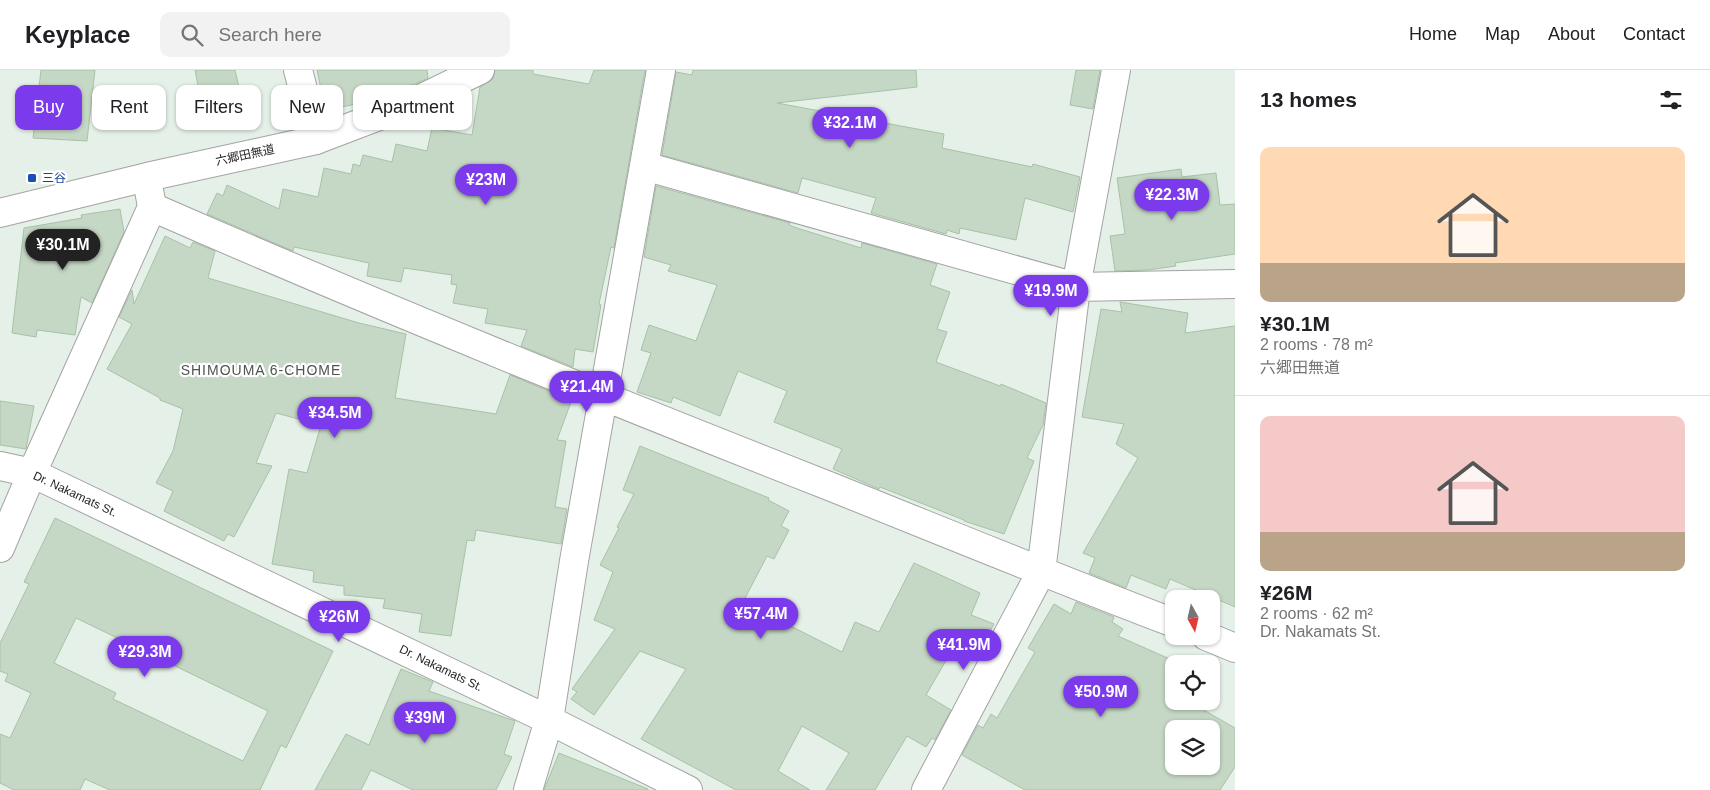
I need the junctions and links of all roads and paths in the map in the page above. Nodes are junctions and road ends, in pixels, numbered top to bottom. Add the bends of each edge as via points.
1 (298, 70) edge
2 (480, 70) edge
3 (661, 70) edge
4 (1116, 70) edge
5 (316, 140) junction
6 (644, 166) junction
7 (147, 177) junction
8 (152, 207) junction
9 (0, 213) edge
10 (1235, 284) edge
11 (1076, 286) junction
12 (603, 397) junction
13 (0, 466) edge
14 (32, 473) junction
15 (0, 548) edge
16 (1041, 572) junction
17 (1165, 620) edge
18 (1220, 642) edge
19 (1235, 648) edge
20 (549, 720) junction
21 (528, 790) edge
22 (688, 790) edge
23 (926, 790) edge

1 - 5 street
2 - 5 street, 六郷田無道 via 408,105
3 - 6 street
4 - 11 street
5 - 7 street, 六郷田無道
6 - 11 street
6 - 12 street
7 - 8 street
7 - 9 street, 六郷田無道
8 - 12 street
8 - 14 street
10 - 11 street
11 - 16 street
12 - 16 street
12 - 20 street
13 - 14 street, Dr. Nakamats St.
14 - 15 street
14 - 20 street, Dr. Nakamats St.
16 - 17 street
16 - 23 street
18 - 19 street
20 - 21 street
20 - 22 street, Dr. Nakamats St.

